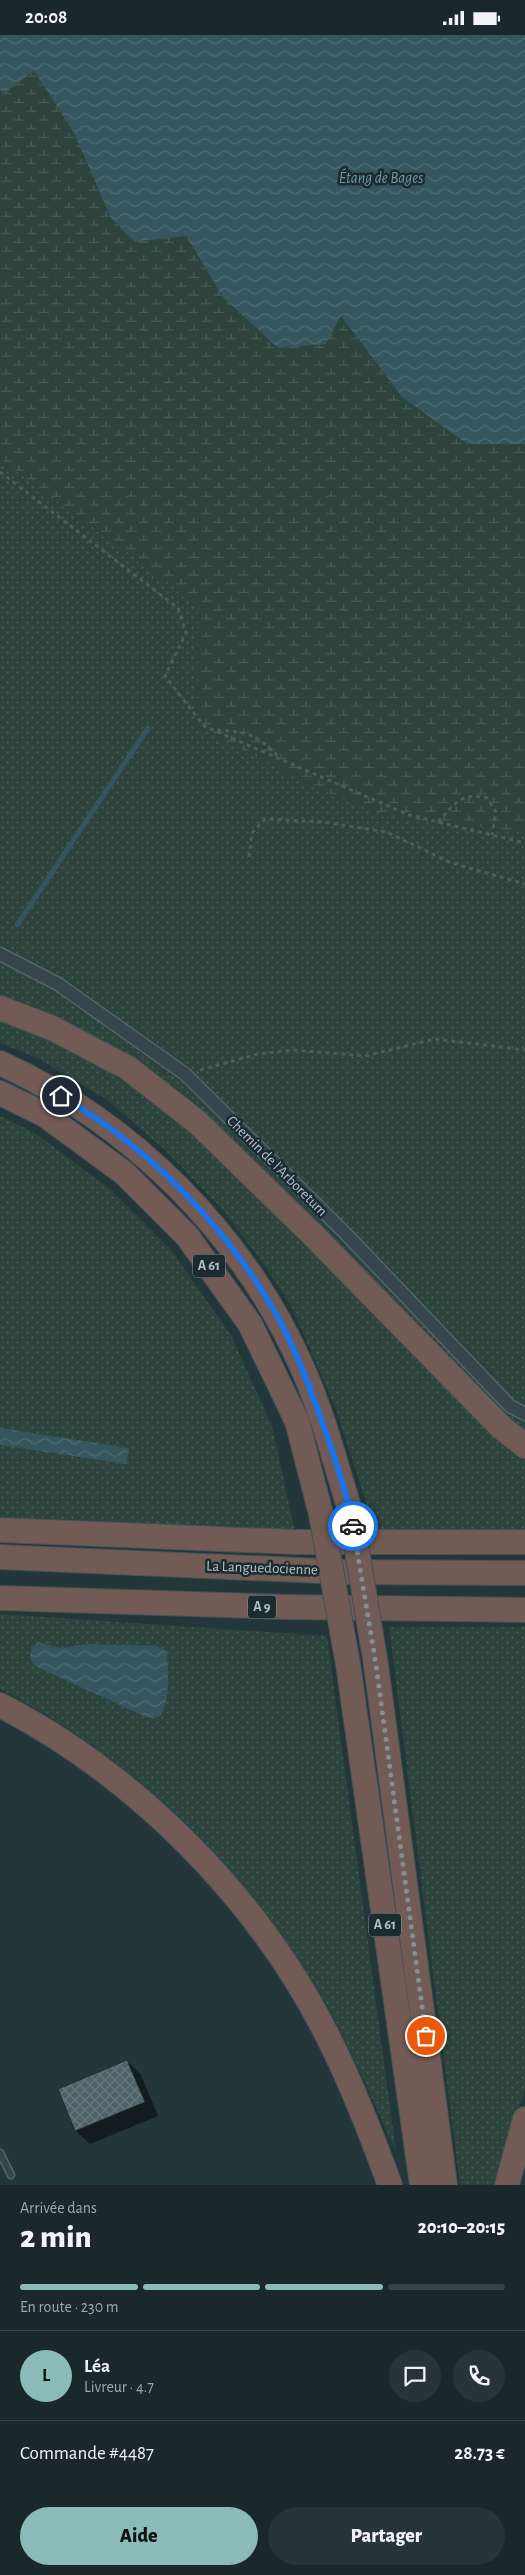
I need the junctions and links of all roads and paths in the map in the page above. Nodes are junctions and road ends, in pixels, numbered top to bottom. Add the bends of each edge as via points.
1 (0, 472) edge
2 (212, 730) junction
3 (281, 760) junction
4 (438, 822) junction
5 (492, 835) junction
6 (525, 843) edge
7 (249, 857) dead end
8 (525, 884) edge
9 (0, 954) edge
10 (0, 1008) edge
11 (525, 1050) edge
12 (0, 1063) edge
13 (185, 1074) junction
14 (0, 1093) edge
15 (525, 1414) edge
16 (525, 1446) edge
17 (0, 1531) edge
18 (525, 1542) edge
19 (0, 1557) edge
20 (525, 1573) edge
21 (0, 1598) edge
22 (525, 1611) edge
23 (0, 1705) edge
24 (525, 2119) edge
25 (0, 2153) edge
26 (12, 2175) dead end
27 (444, 2179) edge
28 (390, 2185) edge
29 (422, 2185) edge
30 (507, 2185) edge

1 - 2 path via 178,608 186,633 165,677 204,727
2 - 3 path
2 - 3 path via 247,732 259,738
3 - 4 path via 409,815
4 - 5 path
4 - 5 path via 456,801 475,795 487,798 496,812
5 - 6 path
7 - 8 path via 252,833 265,819 323,822 387,832 449,862
9 - 13 street, Chemin de l'Arboretum via 58,984
10 - 16 highway via 52,1028 128,1069 197,1122 501,1427
11 - 13 path via 435,1039 366,1056 294,1050 258,1054
12 - 27 highway, A 61, bridge via 94,1115 155,1164 205,1217 242,1263 275,1312 303,1368 351,1514 376,1665
13 - 15 street, Chemin de l'Arboretum via 360,1249 510,1406
14 - 29 highway, A 61, bridge via 46,1115 124,1173 187,1236 250,1324 293,1412 321,1514 348,1664
17 - 18 highway via 295,1542
19 - 20 highway, La Languedocienne via 344,1572
21 - 22 highway, A 9
23 - 28 highway via 73,1750 143,1802 181,1836 231,1892 275,1950 326,2034 361,2106
24 - 30 highway
25 - 26 lane

